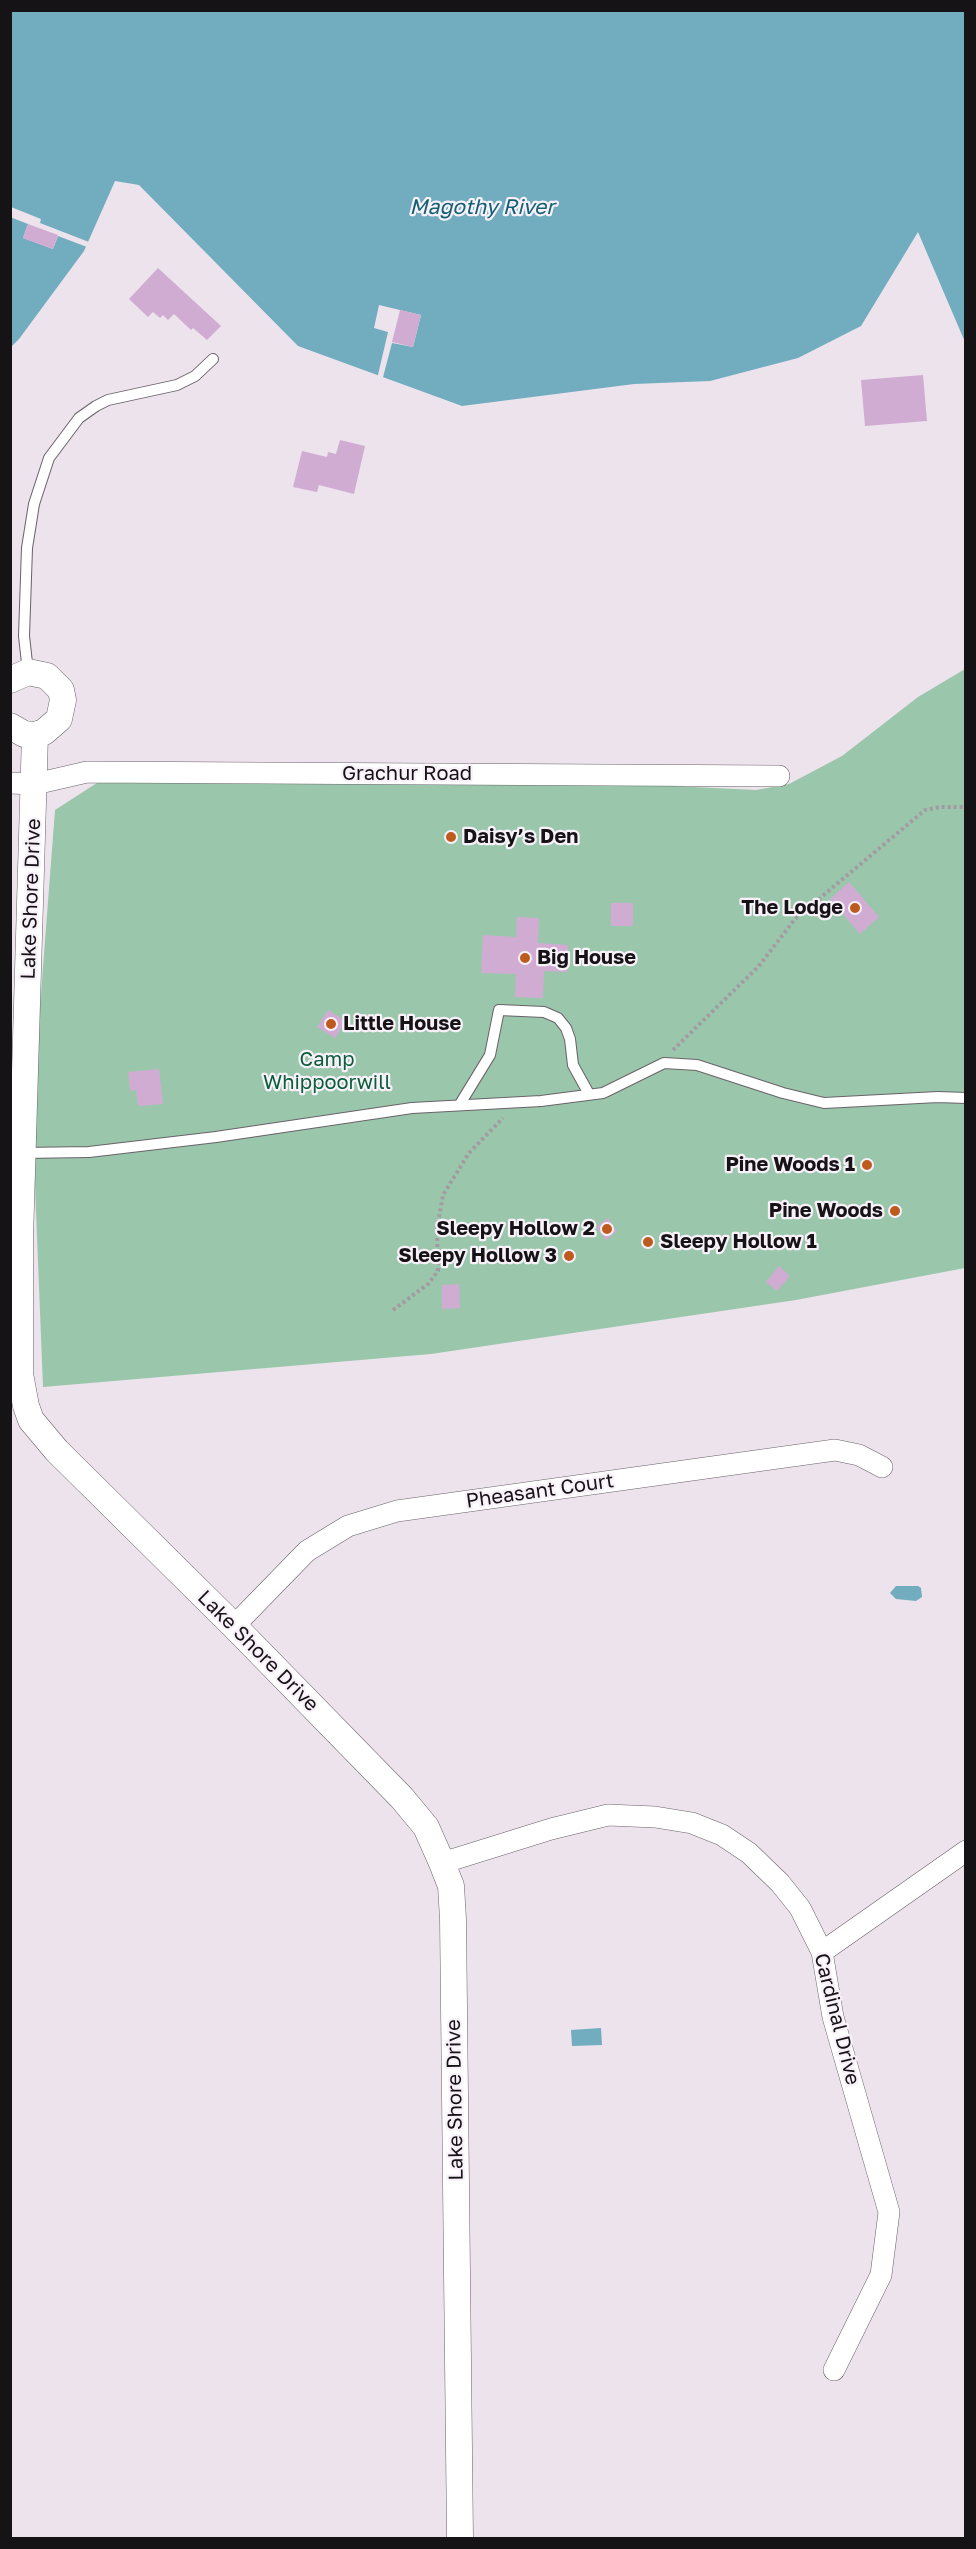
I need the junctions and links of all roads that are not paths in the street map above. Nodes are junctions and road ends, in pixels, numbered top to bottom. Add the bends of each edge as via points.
1 (213, 359) dead end
2 (19, 676) edge
3 (10, 726) edge
4 (35, 735) junction
5 (779, 776) dead end
6 (23, 784) edge
7 (17, 1073) edge
8 (589, 1094) junction
9 (966, 1098) edge
10 (460, 1104) junction
11 (18, 1162) edge
12 (882, 1467) dead end
13 (234, 1626) junction
14 (966, 1851) edge
15 (442, 1863) junction
16 (822, 1952) junction
17 (834, 2370) dead end
18 (460, 2538) edge

1 - 2 lane via 195,376 177,385 96,406 79,418 49,458 34,504 27,548
2 - 4 street via 47,676 61,690 59,719 53,727
3 - 4 street
4 - 6 street, Lake Shore Drive
5 - 6 street, Grachur Road via 87,772
6 - 7 street, Lake Shore Drive
7 - 11 street, Lake Shore Drive
8 - 9 lane via 603,1093 664,1063 697,1065 824,1103
8 - 10 lane
8 - 10 lane via 573,1065 570,1039 558,1018 544,1012 499,1010 490,1055
10 - 11 lane via 353,1115
11 - 13 street, Lake Shore Drive via 20,1374 26,1419
12 - 13 street, Pheasant Court via 859,1455 834,1450 397,1511 348,1526 307,1551
13 - 15 street, Lake Shore Drive via 402,1798 426,1827
14 - 16 street
15 - 16 street, Cardinal Drive via 608,1815 692,1823 722,1835 749,1853 780,1883 800,1908
15 - 18 street, Lake Shore Drive via 451,1886 453,1919
16 - 17 street, Cardinal Drive via 833,2017 889,2212 881,2275

